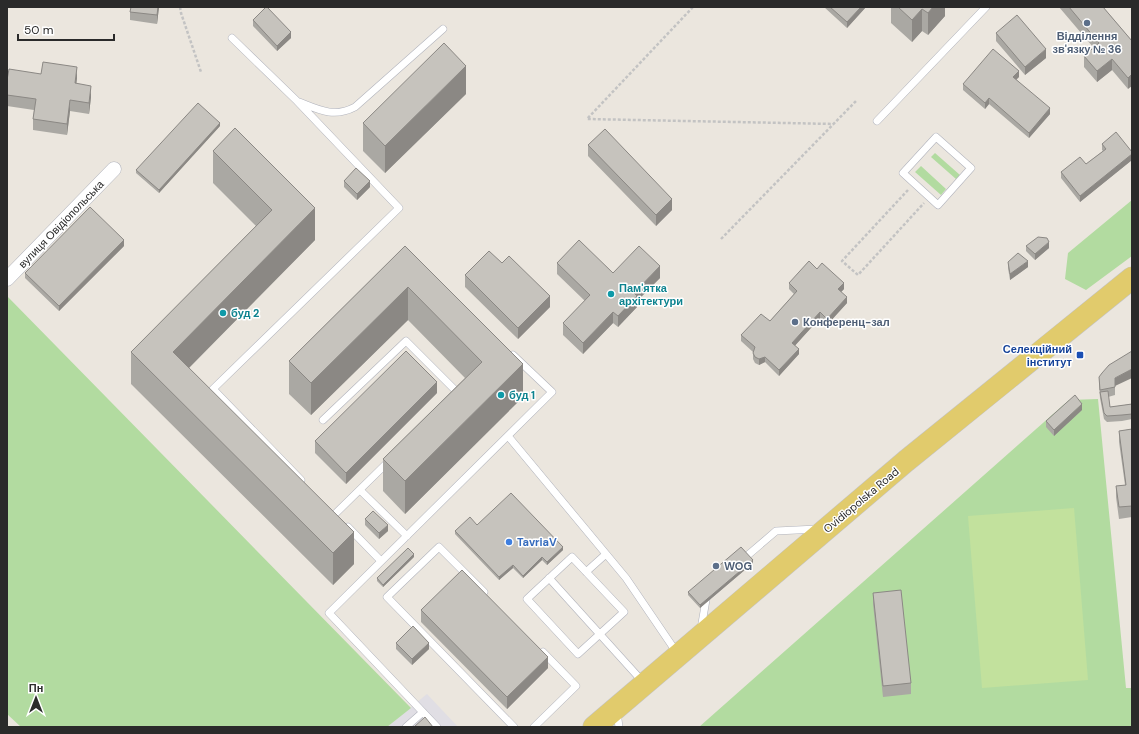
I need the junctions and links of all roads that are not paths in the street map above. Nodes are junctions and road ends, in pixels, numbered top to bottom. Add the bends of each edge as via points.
1 (986, 7) edge
2 (443, 29) dead end
3 (232, 38) dead end
4 (297, 101) junction
5 (877, 121) dead end
6 (114, 169) dead end
7 (914, 183) joint
8 (1132, 278) edge
9 (7, 279) edge
10 (508, 350) edge
11 (447, 403) edge
12 (323, 420) dead end
13 (508, 436) junction
14 (393, 457) edge
15 (308, 486) edge
16 (360, 490) junction
17 (330, 509) edge
18 (335, 514) junction
19 (828, 528) junction
20 (407, 536) junction
21 (606, 554) junction
22 (382, 561) junction
23 (733, 567) edge
24 (586, 572) junction
25 (549, 578) junction
26 (709, 587) edge
27 (487, 596) edge
28 (600, 634) junction
29 (700, 637) junction
30 (535, 645) edge
31 (678, 655) junction
32 (645, 683) junction
33 (423, 712) junction
34 (618, 717) edge
35 (406, 727) edge
36 (437, 727) edge
37 (514, 727) edge
38 (534, 727) edge
39 (594, 727) edge

1 - 5 lane
2 - 4 lane via 351,110 324,112
3 - 4 lane
4 - 15 lane via 399,208 213,389
6 - 9 street, вулиця Овідіопольська
7 - 7 lane via 903,173 936,137 971,168 938,205
8 - 19 main road, Ovidiopolska Road via 906,461
10 - 13 lane via 552,392
11 - 12 lane via 457,392 406,341
13 - 20 lane
13 - 21 lane
14 - 16 lane
16 - 18 lane
16 - 20 lane
17 - 18 lane
18 - 22 lane
19 - 23 lane via 776,531
19 - 29 main road, Ovidiopolska Road
20 - 22 lane
21 - 24 lane
21 - 31 lane via 626,578
22 - 33 lane via 329,613
24 - 25 lane via 572,557
24 - 28 lane via 624,612
25 - 28 lane
25 - 28 lane via 527,599 578,654
26 - 29 lane
27 - 37 lane via 439,546 387,597
28 - 32 lane
29 - 31 main road, Ovidiopolska Road
30 - 38 lane via 576,686
31 - 32 main road, Ovidiopolska Road
32 - 34 main road, Ovidiopolska Road
33 - 35 lane
33 - 36 lane
34 - 39 main road, Ovidiopolska Road

